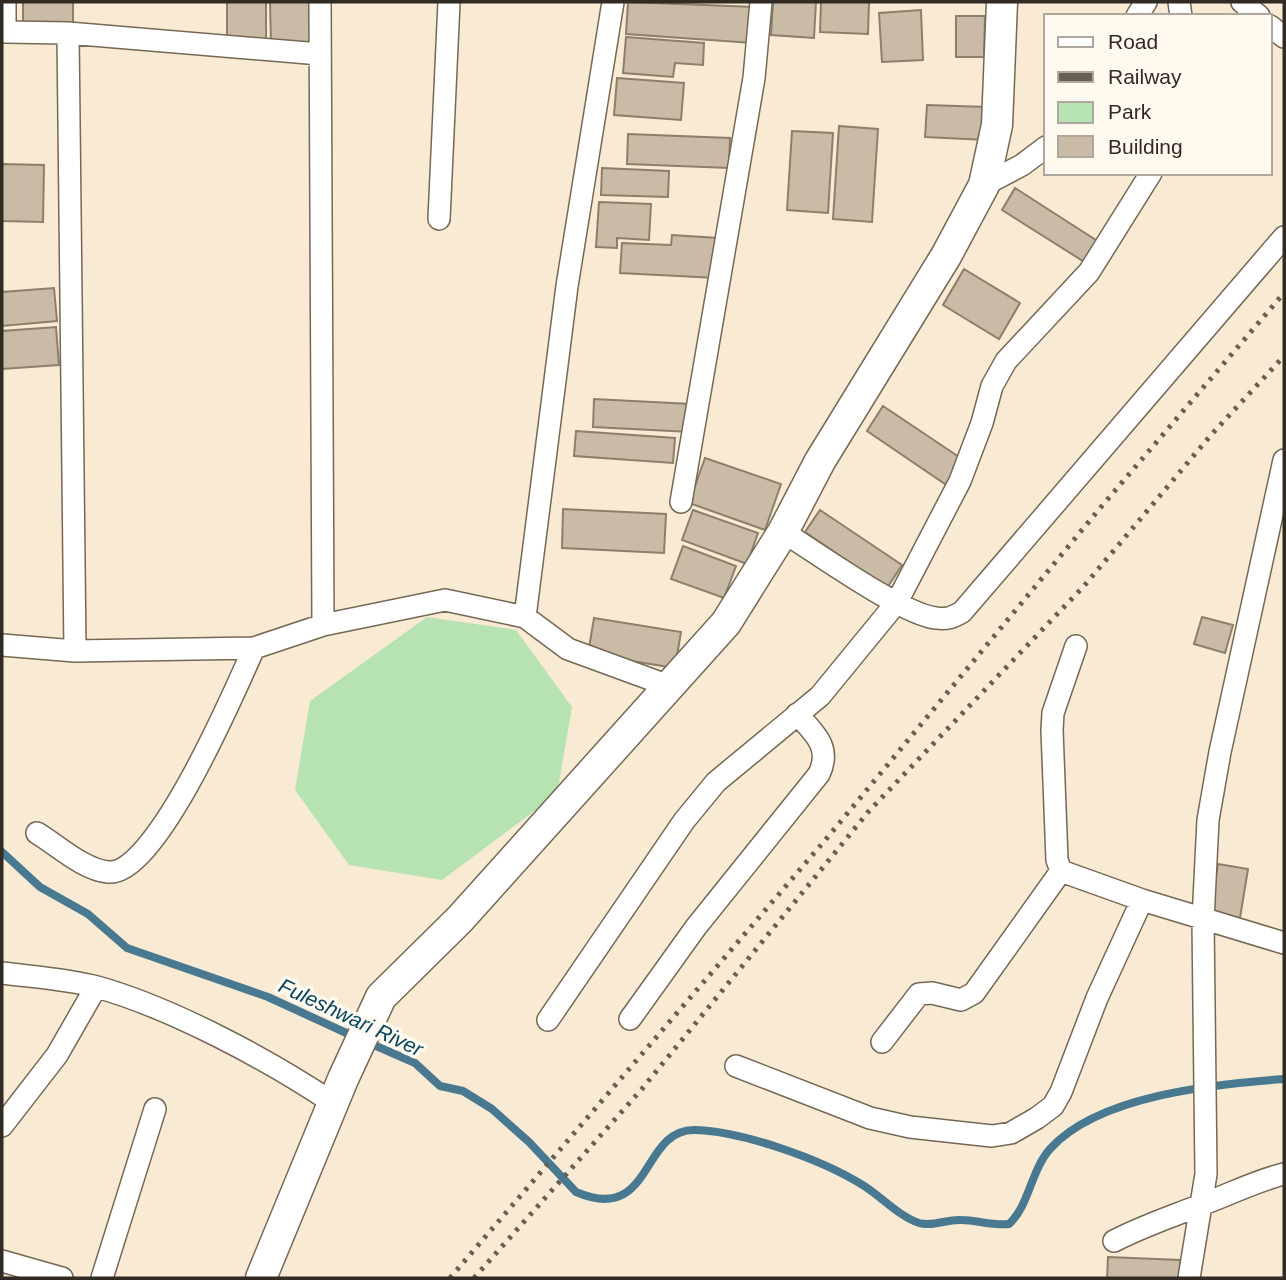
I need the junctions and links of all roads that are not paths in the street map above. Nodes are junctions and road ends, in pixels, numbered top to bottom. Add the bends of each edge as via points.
1 (5, 2) edge
2 (320, 2) edge
3 (449, 2) edge
4 (613, 2) edge
5 (761, 2) edge
6 (1002, 2) edge
7 (1242, 2) edge
8 (1257, 14) edge
9 (68, 33) junction
10 (320, 54) junction
11 (1044, 148) edge
12 (1150, 175) edge
13 (984, 185) junction
14 (439, 219) dead end
15 (1284, 237) edge
16 (1284, 460) edge
17 (681, 502) dead end
18 (783, 531) junction
19 (897, 602) junction
20 (525, 617) junction
21 (323, 625) junction
22 (2, 645) edge
23 (1076, 646) dead end
24 (254, 648) junction
25 (75, 651) junction
26 (669, 686) junction
27 (796, 714) junction
28 (37, 833) dead end
29 (1061, 872) junction
30 (1142, 900) junction
31 (1203, 920) junction
32 (1284, 943) edge
33 (2, 973) edge
34 (96, 987) junction
35 (630, 1019) dead end
36 (548, 1020) dead end
37 (882, 1042) dead end
38 (736, 1066) dead end
39 (338, 1091) junction
40 (155, 1109) dead end
41 (2, 1126) edge
42 (1284, 1174) edge
43 (1202, 1205) junction
44 (1114, 1241) dead end
45 (2, 1261) edge
46 (62, 1278) edge
47 (102, 1278) edge
48 (261, 1278) edge
49 (1189, 1278) edge

1 - 9 street via 5,33
2 - 10 street
3 - 14 street
4 - 20 street via 567,286
5 - 17 street via 754,78
6 - 13 street via 997,125
7 - 8 street
9 - 10 street
9 - 25 street
10 - 21 street
11 - 13 street
12 - 19 street via 1089,272 1006,361 992,386 960,481
13 - 18 street
15 - 19 street via 962,612 949,619 934,618
16 - 31 street via 1208,820
18 - 19 street
18 - 26 street via 726,624
19 - 27 street via 820,696
20 - 21 street via 445,600
20 - 26 street via 568,649
21 - 24 street
22 - 25 street
23 - 29 street via 1053,713
24 - 25 street
24 - 28 street via 208,749 163,826 135,861 108,873
26 - 39 street via 460,919 381,997
27 - 35 street via 821,741 825,761 819,774
27 - 36 street via 716,782 684,821
29 - 30 street
29 - 37 street via 974,993 961,1000 919,994
30 - 31 street
30 - 38 street via 1061,1092 1053,1106 1011,1133 992,1136 870,1118
31 - 32 street
31 - 43 street via 1206,1174
33 - 34 street
34 - 39 street via 161,1010 295,1078
34 - 41 street via 57,1055
39 - 48 street
40 - 47 street
42 - 43 street
43 - 44 street
43 - 49 street
45 - 46 street

